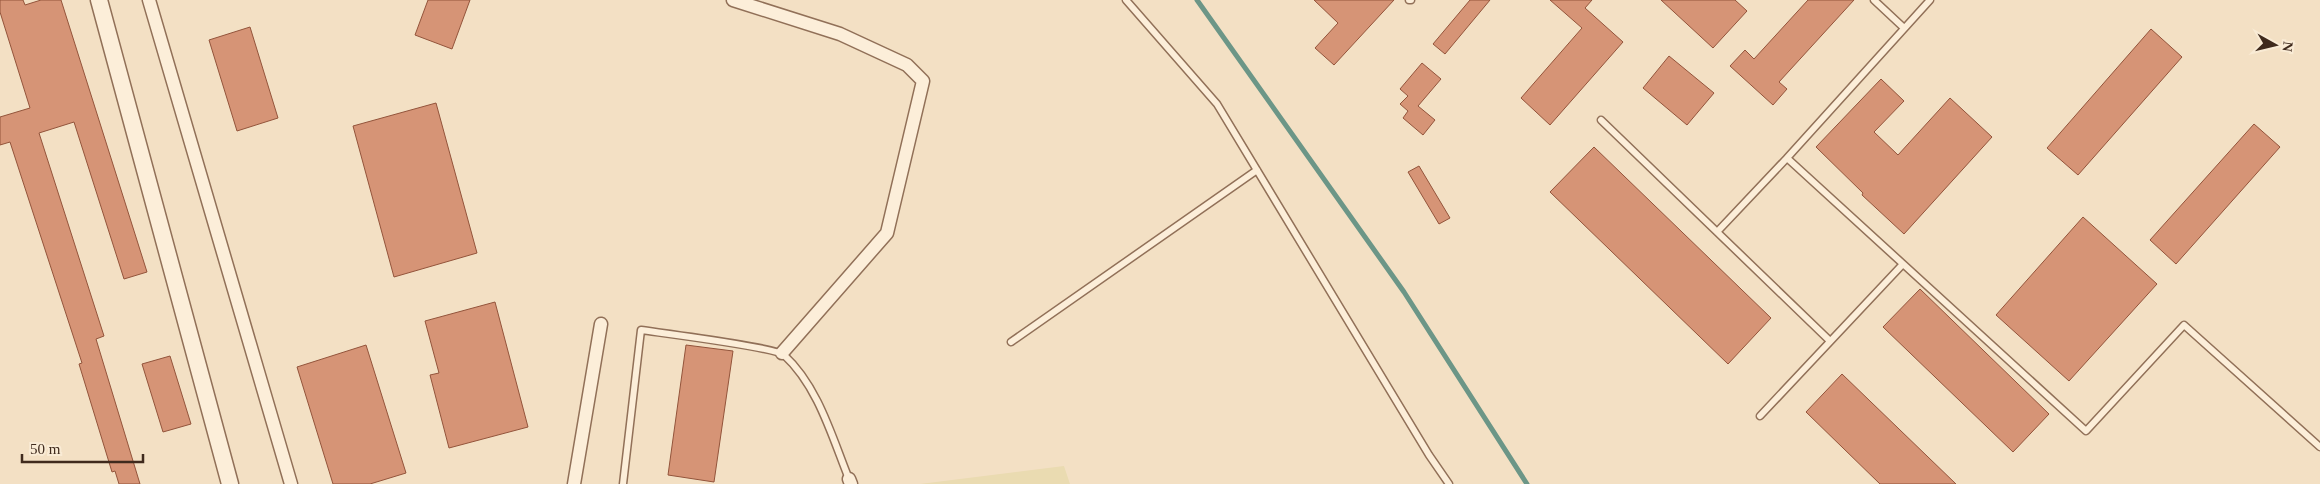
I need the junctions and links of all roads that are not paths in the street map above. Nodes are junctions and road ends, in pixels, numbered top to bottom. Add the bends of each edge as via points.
1 (149, 0) edge
2 (733, 0) edge
3 (1126, 0) edge
4 (1874, 0) edge
5 (1930, 0) edge
6 (101, 1) edge
7 (1904, 28) junction
8 (1601, 120) dead end
9 (1787, 158) junction
10 (1257, 170) junction
11 (1717, 232) junction
12 (1903, 264) junction
13 (602, 324) dead end
14 (1830, 341) junction
15 (1011, 342) dead end
16 (782, 353) junction
17 (1760, 416) dead end
18 (2320, 448) edge
19 (850, 482) edge
20 (230, 484) edge
21 (290, 484) edge
22 (574, 484) edge
23 (623, 484) edge
24 (1449, 484) edge

1 - 21 street
2 - 16 street via 840,34 907,65 923,81 887,233
3 - 10 lane via 1217,104
4 - 7 lane
5 - 7 lane
6 - 20 street
7 - 9 lane
8 - 11 lane
9 - 11 lane
9 - 12 lane
10 - 15 lane
10 - 24 lane
11 - 14 lane
12 - 14 lane
12 - 18 lane via 2086,430 2184,325
13 - 22 street
14 - 17 lane
16 - 19 lane via 811,389
16 - 23 lane via 641,330

